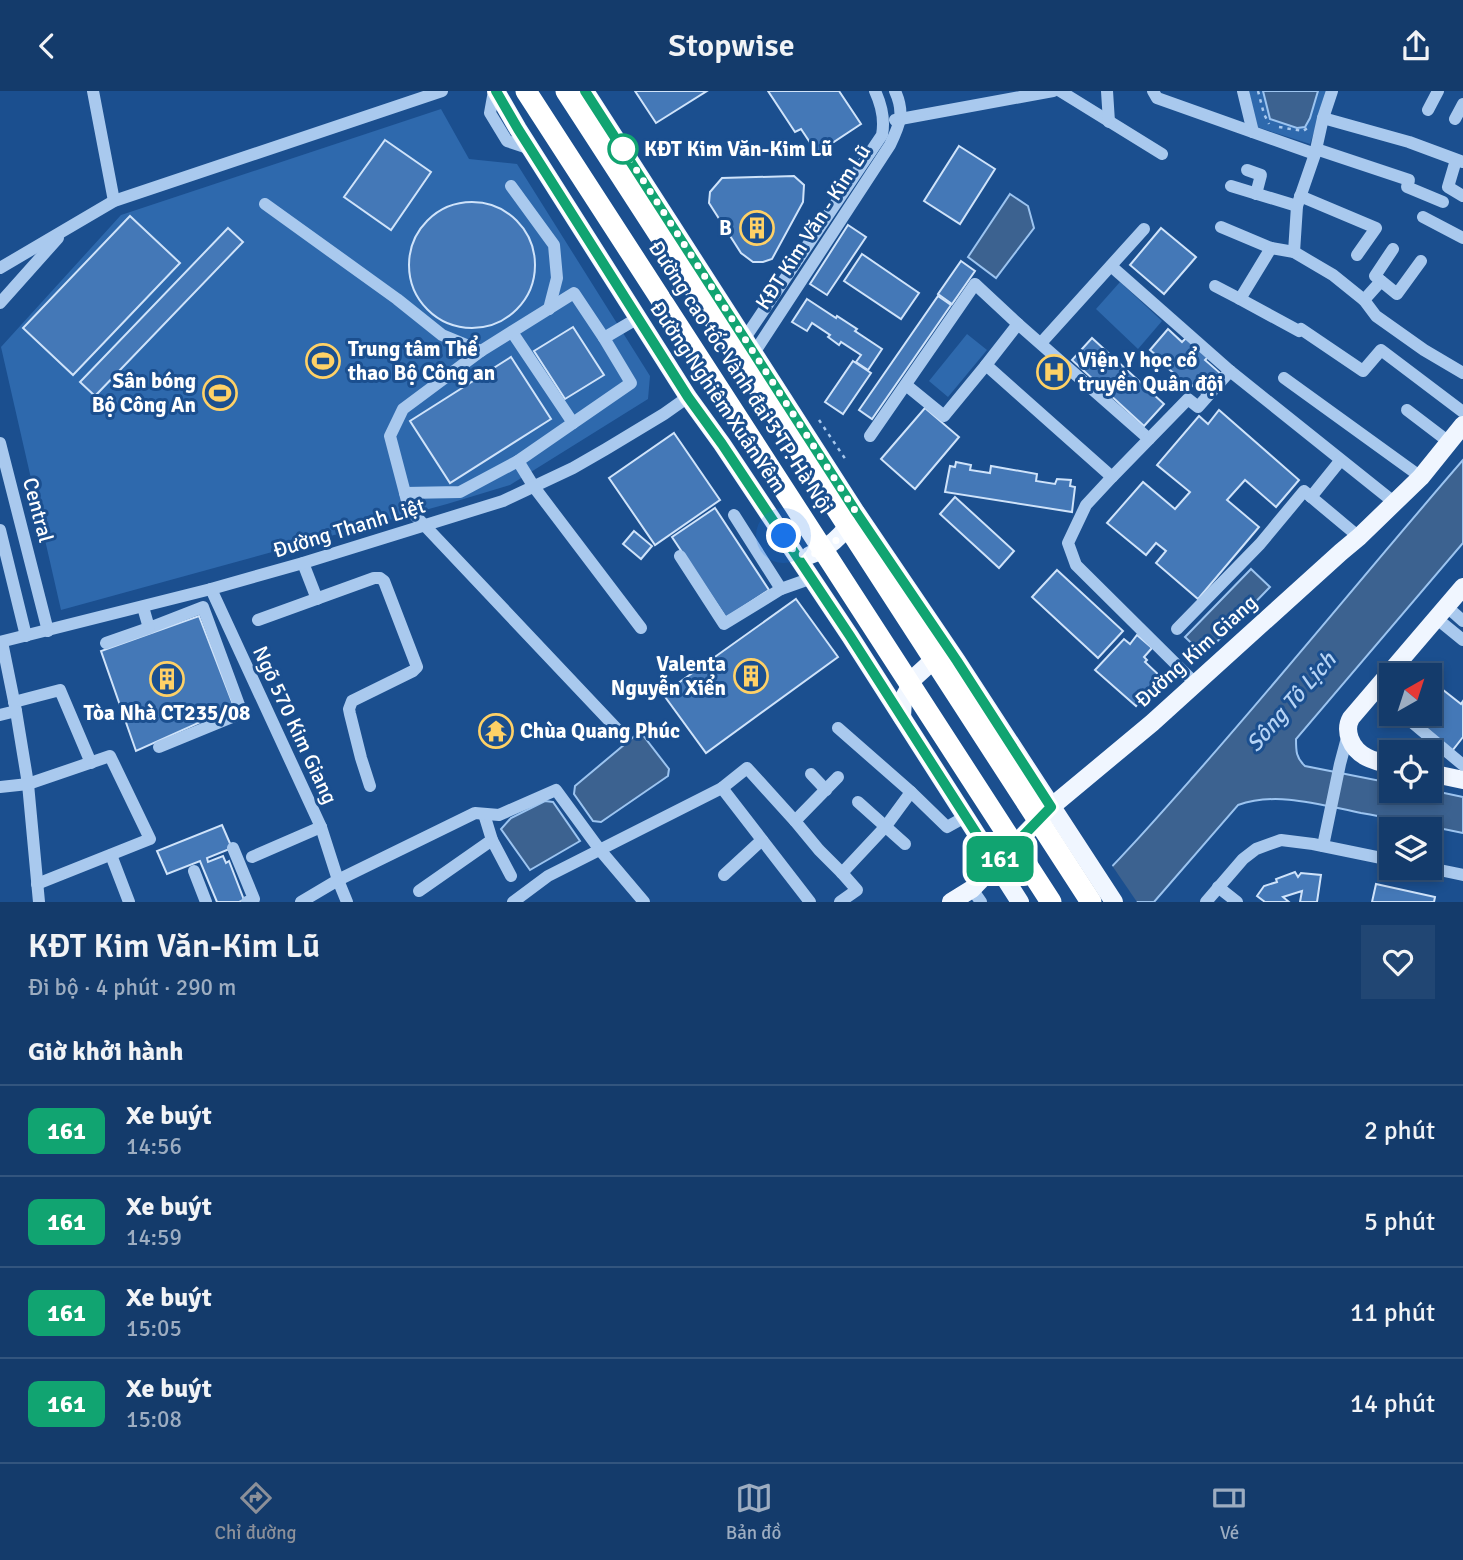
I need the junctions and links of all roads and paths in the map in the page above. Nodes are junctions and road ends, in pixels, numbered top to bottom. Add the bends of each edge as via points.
1 (93, 91) edge
2 (442, 91) edge
3 (495, 91) edge
4 (526, 91) edge
5 (566, 91) edge
6 (585, 91) edge
7 (875, 91) edge
8 (895, 91) edge
9 (1060, 91) edge
10 (1107, 91) edge
11 (1153, 91) edge
12 (1243, 91) edge
13 (1258, 91) edge
14 (1332, 91) edge
15 (1438, 91) edge
16 (1047, 92) edge
17 (1463, 104) edge
18 (1428, 110) dead end
19 (1323, 118) junction
20 (901, 119) junction
21 (1455, 119) dead end
22 (1109, 122) junction
23 (884, 123) junction
24 (1312, 126) dead end
25 (1253, 132) junction
26 (1315, 151) junction
27 (1162, 154) dead end
28 (1460, 161) edge
29 (1247, 170) dead end
30 (511, 186) dead end
31 (1231, 186) dead end
32 (1448, 187) junction
33 (1256, 194) junction
34 (1463, 197) edge
35 (114, 201) junction
36 (1299, 201) junction
37 (1443, 202) junction
38 (843, 203) junction
39 (265, 204) dead end
40 (1423, 217) dead end
41 (1435, 223) junction
42 (1221, 227) dead end
43 (1144, 229) dead end
44 (65, 230) junction
45 (1463, 238) edge
46 (1271, 248) junction
47 (1393, 249) dead end
48 (1294, 252) junction
49 (1357, 255) dead end
50 (1421, 261) dead end
51 (1111, 266) junction
52 (0, 268) edge
53 (1381, 281) junction
54 (1215, 286) dead end
55 (1240, 299) junction
56 (1364, 300) junction
57 (0, 303) edge
58 (549, 309) junction
59 (638, 318) junction
60 (1018, 324) junction
61 (512, 332) junction
62 (604, 338) junction
63 (1041, 343) junction
64 (749, 346) junction
65 (481, 351) junction
66 (986, 365) junction
67 (1230, 371) junction
68 (1463, 373) edge
69 (1284, 378) dead end
70 (906, 385) junction
71 (688, 397) junction
72 (1408, 410) dead end
73 (1463, 412) edge
74 (819, 420) dead end
75 (573, 423) junction
76 (1463, 425) edge
77 (870, 436) dead end
78 (1149, 439) junction
79 (1448, 442) junction
80 (0, 443) edge
81 (846, 460) dead end
82 (518, 461) junction
83 (1340, 461) junction
84 (1112, 477) junction
85 (1421, 477) junction
86 (534, 487) junction
87 (405, 493) junction
88 (1311, 497) junction
89 (1395, 503) junction
90 (856, 512) junction
91 (734, 515) dead end
92 (424, 526) junction
93 (0, 530) edge
94 (1359, 537) junction
95 (796, 554) junction
96 (680, 556) dead end
97 (303, 563) junction
98 (812, 578) junction
99 (1463, 587) edge
100 (38, 588) junction
101 (211, 589) junction
102 (782, 589) junction
103 (15, 593) junction
104 (317, 599) junction
105 (143, 607) junction
106 (1441, 612) junction
107 (258, 620) dead end
108 (1463, 621) edge
109 (149, 628) junction
110 (641, 628) dead end
111 (1177, 629) dead end
112 (48, 631) junction
113 (26, 636) junction
114 (1463, 641) edge
115 (1, 642) edge
116 (106, 643) dead end
117 (957, 661) junction
118 (1195, 683) junction
119 (15, 706) junction
120 (0, 715) edge
121 (902, 717) junction
122 (1416, 726) edge
123 (838, 728) dead end
124 (617, 729) dead end
125 (1348, 734) junction
126 (159, 747) dead end
127 (1379, 762) edge
128 (91, 763) junction
129 (1463, 765) edge
130 (811, 774) dead end
131 (1442, 775) edge
132 (838, 777) dead end
133 (1463, 779) edge
134 (28, 784) junction
135 (370, 786) dead end
136 (0, 787) edge
137 (722, 787) junction
138 (825, 790) junction
139 (911, 792) junction
140 (858, 802) dead end
141 (1051, 807) junction
142 (484, 814) junction
143 (965, 817) junction
144 (795, 821) junction
145 (321, 827) junction
146 (886, 827) junction
147 (492, 840) junction
148 (762, 840) junction
149 (905, 843) dead end
150 (1323, 846) junction
151 (233, 848) dead end
152 (600, 850) junction
153 (111, 855) junction
154 (252, 857) dead end
155 (1379, 858) edge
156 (996, 864) junction
157 (194, 871) dead end
158 (1442, 871) edge
159 (842, 873) junction
160 (724, 875) dead end
161 (1463, 875) edge
162 (511, 876) dead end
163 (338, 880) junction
164 (37, 884) junction
165 (1218, 887) junction
166 (419, 891) dead end
167 (977, 895) edge
168 (39, 902) edge
169 (129, 902) edge
170 (206, 902) edge
171 (247, 902) edge
172 (301, 902) edge
173 (347, 902) edge
174 (513, 902) edge
175 (644, 902) edge
176 (810, 902) edge
177 (840, 902) edge
178 (951, 902) edge
179 (1020, 902) edge
180 (1051, 902) edge
181 (1091, 902) edge
182 (1114, 902) edge
183 (1206, 902) edge
184 (1237, 902) edge

1 - 35 street
2 - 35 street
3 - 59 main road, Đường Nghiêm Xuân Yêm
4 - 180 highway, Đường cao tốc Vành đai 3 TP. Hà Nội, bridge
5 - 181 highway, Đường cao tốc Vành đai 3 TP. Hà Nội, bridge
6 - 64 main road
7 - 23 street, KĐT Kim Văn - Kim Lũ
8 - 20 street
9 - 22 street
10 - 22 street
11 - 25 street via 1157,98
12 - 25 street
13 - 24 path via 1270,124 1303,131
14 - 19 street
15 - 18 street
16 - 20 street
17 - 21 street
19 - 26 street
19 - 28 street
20 - 23 street
20 - 38 street, KĐT Kim Văn - Kim Lũ via 890,145
22 - 27 street
23 - 38 street, KĐT Kim Văn - Kim Lũ via 882,135
25 - 26 street
26 - 36 street
26 - 37 street via 1409,180 1407,187
28 - 32 street
29 - 33 street via 1261,175
30 - 58 street via 554,245 557,278
31 - 33 street
32 - 34 street
32 - 37 street
33 - 36 street
35 - 44 street
36 - 48 street
36 - 49 street via 1376,228
37 - 41 street
38 - 64 street, KĐT Kim Văn - Kim Lũ
39 - 65 street via 442,335
40 - 41 street
41 - 45 street
42 - 46 street
43 - 51 street
44 - 52 street
44 - 57 street
46 - 48 street
46 - 55 street
47 - 53 street via 1375,276
48 - 56 street
50 - 53 street via 1398,294
51 - 63 street
51 - 67 street
53 - 56 street
54 - 55 street
55 - 73 street via 1301,329 1363,372 1381,350
56 - 68 street via 1376,316
58 - 61 street
58 - 62 street via 574,293
59 - 62 street
59 - 71 main road, Đường Nghiêm Xuân Yêm
60 - 63 street
60 - 66 street
60 - 70 street via 975,284
61 - 65 street
61 - 75 street
62 - 75 street via 631,383
63 - 78 street
64 - 90 main road
65 - 87 street via 403,409 390,436
66 - 70 street via 944,416
66 - 84 street
67 - 78 street via 1198,407 1188,399
67 - 83 street
69 - 85 street
70 - 77 street
71 - 86 street, Đường Thanh Liệt via 606,449
71 - 95 main road, Đường Nghiêm Xuân Yêm
72 - 79 street
74 - 81 path
75 - 82 street
76 - 79 main road, Đường Kim Giang
78 - 84 street
79 - 85 main road, Đường Kim Giang
80 - 100 street, Central
82 - 86 street
82 - 87 street via 460,492
83 - 88 street
83 - 89 street
84 - 118 street via 1086,505 1068,543 1076,565
85 - 89 main road, Đường Kim Giang
86 - 92 street, Đường Thanh Liệt
86 - 110 street
87 - 92 street via 409,509
88 - 94 street
88 - 111 street via 1304,491 1260,544
89 - 94 main road, Đường Kim Giang
90 - 95 main road via 829,547 812,555
90 - 117 main road
91 - 102 street
92 - 97 street, Đường Thanh Liệt
92 - 124 street
93 - 103 street, Central
94 - 118 main road, Đường Kim Giang
95 - 98 main road, Đường Nghiêm Xuân Yêm
96 - 102 street via 724,624
97 - 101 street, Đường Thanh Liệt
97 - 104 street
98 - 102 street
98 - 121 main road, Đường Nghiêm Xuân Yêm
99 - 106 main road
100 - 103 street
100 - 112 street, Central
101 - 105 street, Đường Thanh Liệt
101 - 145 street, Ngõ 570 Kim Giang
103 - 113 street, Central
104 - 107 street
104 - 135 street via 380,578 417,667 352,701 350,714
105 - 109 street
105 - 112 street, Đường Thanh Liệt
106 - 108 street
106 - 114 street
106 - 125 main road via 1351,718
109 - 116 street
109 - 126 street via 203,607 242,713
112 - 113 street, Đường Thanh Liệt
113 - 115 street, Đường Thanh Liệt
115 - 119 street
117 - 121 main road via 920,671 903,699
117 - 141 main road
118 - 141 main road, Đường Kim Giang
119 - 120 street
119 - 128 street via 60,690
119 - 134 street
121 - 143 main road, Đường Nghiêm Xuân Yêm
122 - 129 street
123 - 139 street
125 - 127 main road via 1360,754
125 - 150 street
128 - 134 street
128 - 153 street via 110,756 150,839
130 - 138 street
131 - 133 main road
132 - 138 street
134 - 136 street
134 - 164 street
137 - 144 street via 747,768
137 - 148 street
137 - 152 street
138 - 144 street
139 - 143 street via 947,827
139 - 146 street
140 - 146 street
141 - 156 main road, Đường Kim Giang
141 - 182 main road
142 - 147 street
142 - 152 street via 499,815 556,790
142 - 163 street via 475,813
143 - 156 main road, Đường Nghiêm Xuân Yêm
144 - 159 street
145 - 154 street
145 - 163 street, Ngõ 570 Kim Giang
146 - 149 street
146 - 159 street
147 - 162 street
147 - 166 street
148 - 160 street
148 - 176 street
150 - 155 street
150 - 165 street via 1281,840 1264,845 1243,859
151 - 171 street via 254,899
152 - 174 street via 548,876
152 - 175 street
153 - 164 street
153 - 169 street
156 - 167 main road, Đường Kim Giang
156 - 179 main road, Đường Nghiêm Xuân Yêm
157 - 170 street
158 - 161 street
159 - 177 street via 857,890
163 - 172 street
163 - 173 street, Ngõ 570 Kim Giang
164 - 168 street
165 - 183 street
165 - 184 street
167 - 178 main road, Đường Kim Giang

